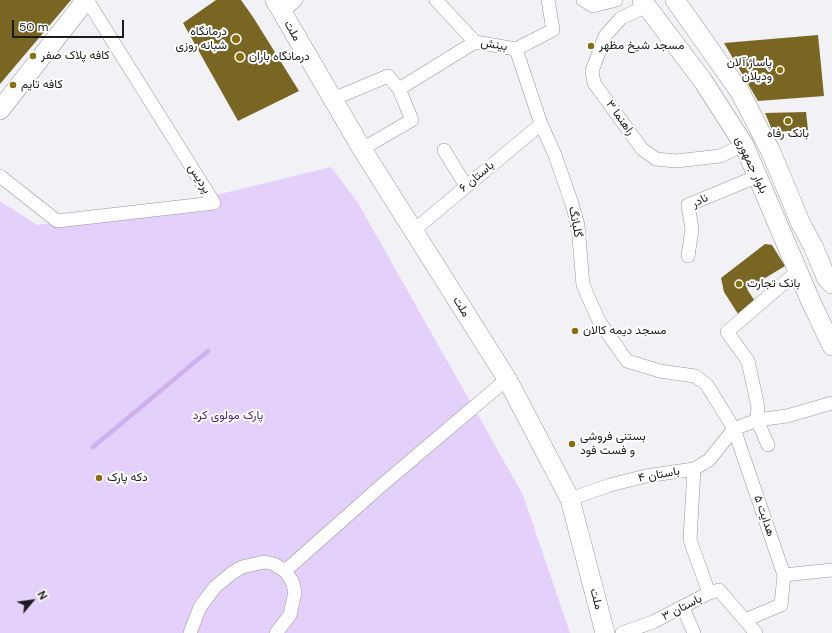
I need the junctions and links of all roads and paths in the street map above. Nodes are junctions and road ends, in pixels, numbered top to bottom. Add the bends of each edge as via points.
1 (86, 0) edge
2 (296, 0) edge
3 (436, 0) edge
4 (548, 0) edge
5 (583, 0) edge
6 (616, 0) edge
7 (675, 0) edge
8 (644, 3) edge
9 (278, 6) edge
10 (475, 42) junction
11 (516, 49) junction
12 (399, 88) junction
13 (332, 99) junction
14 (0, 110) edge
15 (541, 124) junction
16 (744, 145) junction
17 (362, 149) junction
18 (444, 150) dead end
19 (0, 176) edge
20 (758, 176) junction
21 (466, 186) junction
22 (413, 231) junction
23 (688, 256) dead end
24 (798, 271) junction
25 (832, 284) edge
26 (832, 346) edge
27 (506, 378) junction
28 (832, 402) edge
29 (757, 420) junction
30 (734, 430) junction
31 (768, 446) dead end
32 (694, 469) junction
33 (570, 499) junction
34 (832, 570) edge
35 (285, 571) junction
36 (784, 574) junction
37 (714, 592) junction
38 (683, 608) junction
39 (745, 620) junction
40 (190, 633) edge
41 (276, 633) edge
42 (605, 633) edge
43 (622, 633) edge
44 (694, 633) edge
45 (756, 633) edge

1 - 14 street
1 - 19 street, پردیس via 214,203 57,221
2 - 9 street
3 - 10 street, بینش
4 - 11 street via 553,30
5 - 6 street via 593,6
7 - 25 street, بلوار جمهوری via 740,92 771,152 826,277
8 - 16 street, بلوار جمهوری via 703,80
8 - 16 street, راهنما ۳ via 621,18 604,36 592,71 594,83 642,149 656,159 676,162 720,156
9 - 13 street, ملت
10 - 11 street, بینش
10 - 12 street
11 - 15 street, بینش
12 - 13 street via 388,76
12 - 17 street via 412,120
13 - 17 street, ملت
15 - 21 street, باستان ۶
15 - 30 street, گلبانگ via 572,204 578,225 583,285 599,321 627,361 660,371 694,376 707,385
16 - 20 street, بلوار جمهوری
17 - 22 street, ملت
18 - 21 street
20 - 23 street, نادر via 688,205 692,229
20 - 24 street, بلوار جمهوری
21 - 22 street, باستان ۶
22 - 27 street, ملت
24 - 26 street, بلوار جمهوری
24 - 29 street via 727,332 748,361 758,407
27 - 33 street, ملت
27 - 35 street
28 - 29 street via 787,416
29 - 30 street
29 - 31 street
30 - 32 street, باستان ۴ via 709,460
30 - 36 street, هدایت ۵
32 - 33 street, باستان ۴ via 646,476
32 - 37 street via 690,540
33 - 42 street, ملت
34 - 36 street
35 - 40 street via 274,564 264,562 242,567 232,573 215,587 200,607
35 - 41 street via 292,581 295,592 290,615
36 - 39 street, هدایت ۵ via 781,605
37 - 38 street, باستان ۳
37 - 39 street
38 - 43 street, باستان ۳
38 - 44 street
39 - 45 street

